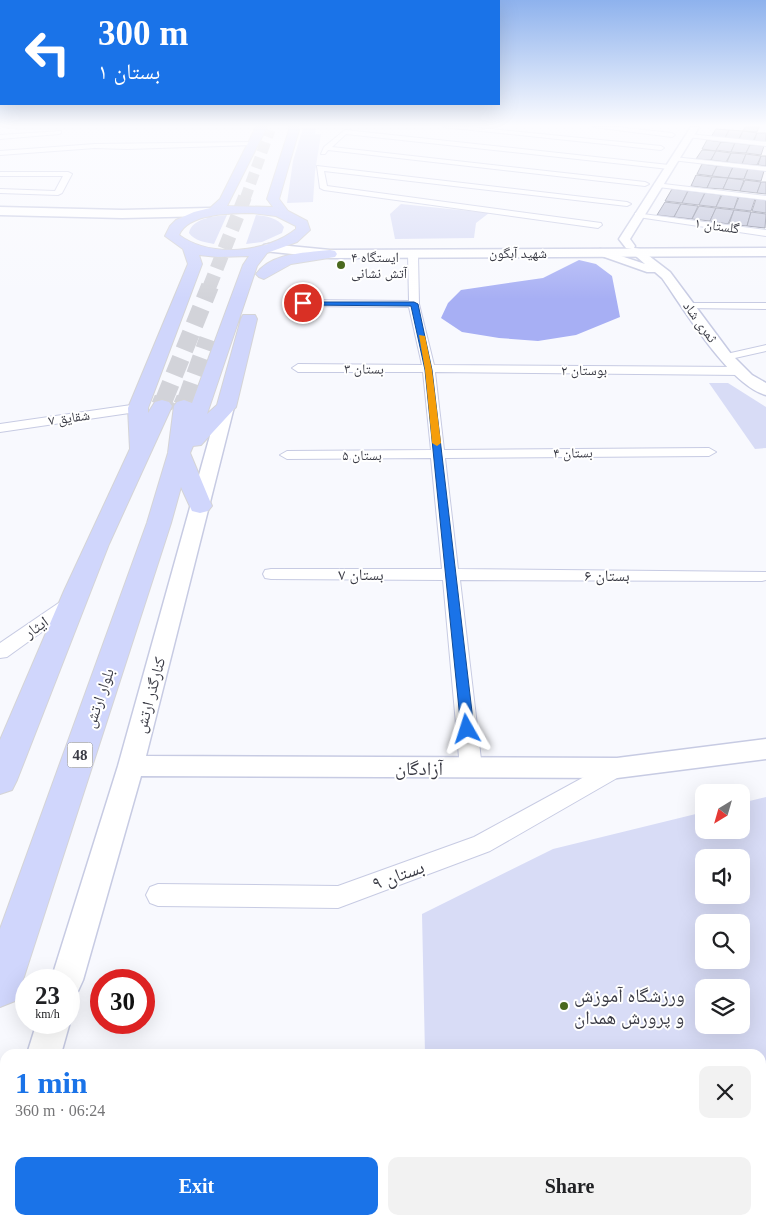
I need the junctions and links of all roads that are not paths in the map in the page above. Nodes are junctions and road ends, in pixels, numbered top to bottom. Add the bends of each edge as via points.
1 (63, 184) edge
2 (233, 184) tunnel mouth
3 (276, 184) edge
4 (323, 184) edge
5 (462, 184) edge
6 (470, 185) junction
7 (658, 185) joint
8 (0, 192) edge
9 (766, 198) edge
10 (225, 201) junction
11 (627, 204) dead end
12 (446, 205) junction
13 (0, 211) edge
14 (212, 212) junction
15 (173, 213) junction
16 (283, 213) junction
17 (122, 214) junction
18 (638, 215) junction
19 (598, 225) dead end
20 (174, 229) junction
21 (766, 233) edge
22 (298, 237) junction
23 (766, 246) edge
24 (189, 247) junction
25 (266, 249) junction
26 (634, 249) junction
27 (501, 250) junction
28 (600, 252) junction
29 (766, 252) edge
30 (330, 254) junction
31 (413, 254) junction
32 (666, 275) junction
33 (303, 303) dead end
34 (414, 304) junction
35 (689, 306) junction
36 (766, 306) edge
37 (766, 348) edge
38 (726, 357) junction
39 (298, 368) dead end
40 (429, 370) junction
41 (740, 371) junction
42 (766, 390) edge
43 (162, 406) tunnel mouth
44 (184, 406) tunnel mouth
45 (226, 407) junction
46 (138, 408) junction
47 (0, 428) edge
48 (139, 451) junction
49 (709, 452) dead end
50 (179, 453) junction
51 (438, 454) junction
52 (287, 455) dead end
53 (200, 506) junction
54 (270, 574) dead end
55 (451, 574) junction
56 (762, 576) dead end
57 (73, 601) junction
58 (0, 652) edge
59 (766, 749) edge
60 (132, 766) junction
61 (471, 768) junction
62 (617, 768) junction
63 (0, 780) edge
64 (158, 895) dead end
65 (69, 969) edge
66 (0, 986) edge
67 (50, 1034) edge
68 (46, 1049) edge

1 - 8 street via 58,194
2 - 10 highway
3 - 16 highway via 273,199
4 - 12 street via 324,188
5 - 6 street
6 - 11 street
6 - 12 street
7 - 9 street
7 - 18 street
10 - 14 highway
10 - 15 main road
12 - 19 street
13 - 17 main road
14 - 15 main road
14 - 16 highway via 248,209
14 - 20 highway via 187,219
15 - 17 main road
16 - 22 highway via 302,224 303,230
17 - 20 main road via 159,220
18 - 21 street, گلستان ۱
18 - 26 street via 624,239
20 - 24 highway via 172,236
22 - 25 highway
22 - 27 main road, شهید آبگون via 327,245 352,247
23 - 26 main road, شهید آبگون
24 - 25 highway via 227,252
24 - 46 highway via 195,264
25 - 30 main road, شهید آبگون
25 - 50 highway via 250,265 201,406
26 - 27 main road, شهید آبگون
26 - 28 main road, شهید آبگون
26 - 29 main road, شهید آبگون
26 - 32 street, ثمری شاد
27 - 28 main road, شهید آبگون
27 - 31 main road, شهید آبگون
28 - 32 street
30 - 31 main road, شهید آبگون
30 - 45 highway via 289,260 268,270 259,281
31 - 34 street
32 - 35 street, ثمری شاد
33 - 34 street
34 - 40 street
35 - 36 street
35 - 38 street, ثمری شاد
37 - 38 street
38 - 41 street, ثمری شاد
39 - 40 street, بستان ۳
40 - 41 street, بوستان ۲
40 - 51 street
41 - 42 street, ثمری شاد
43 - 48 highway
44 - 50 highway, بلوار ارتش / 48
45 - 50 highway
45 - 53 street, کنارگذر ارتش
46 - 47 street, شقایق ۷
46 - 48 highway
48 - 57 highway
49 - 51 street, بستان ۴
50 - 53 highway
50 - 66 highway, بلوار ارتش / 48 via 159,523
51 - 52 street, بستان ۵
51 - 55 street
53 - 60 street, کنارگذر ارتش
54 - 55 street, بستان ۷
55 - 56 street, بستان ۶
55 - 61 street
57 - 58 street, ایثار
57 - 63 highway
59 - 62 street, آزادگان
60 - 61 street, آزادگان
60 - 65 street, کنارگذر ارتش
61 - 62 street, آزادگان
62 - 64 street, بستان ۹ via 482,844 338,897
67 - 68 street

